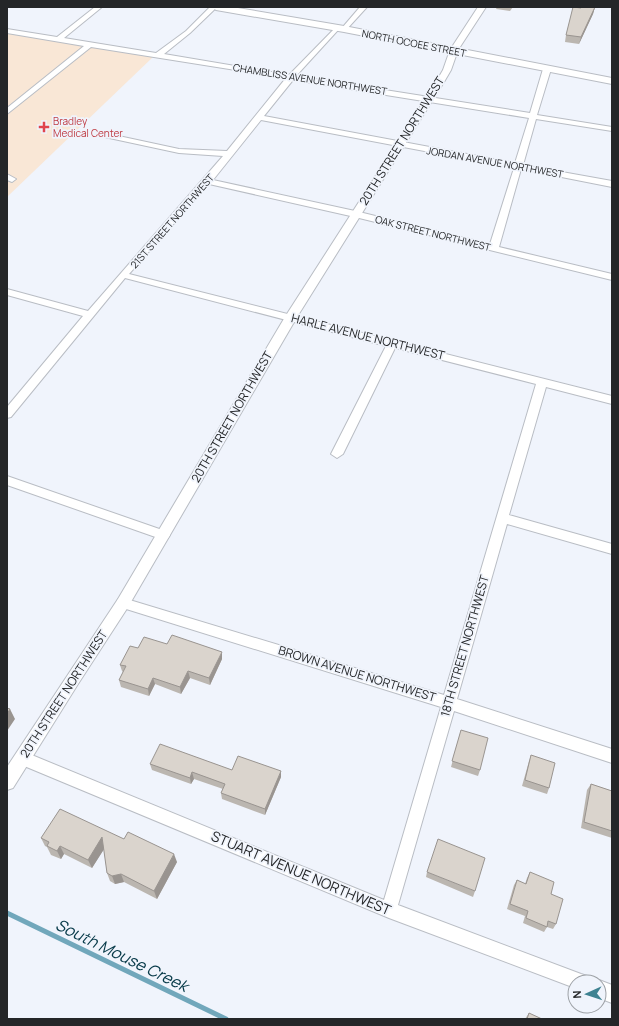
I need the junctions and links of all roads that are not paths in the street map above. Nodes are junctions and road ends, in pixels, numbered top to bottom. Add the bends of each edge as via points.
1 (99, 7) edge
2 (215, 7) edge
3 (364, 7) edge
4 (482, 7) edge
5 (244, 9) edge
6 (340, 28) junction
7 (7, 31) edge
8 (59, 39) junction
9 (90, 44) junction
10 (454, 50) junction
11 (158, 55) junction
12 (547, 69) junction
13 (292, 76) junction
14 (612, 81) edge
15 (7, 98) edge
16 (429, 98) junction
17 (19, 101) junction
18 (7, 112) edge
19 (532, 116) junction
20 (260, 117) junction
21 (612, 129) edge
22 (103, 134) dead end
23 (399, 145) junction
24 (228, 154) junction
25 (519, 167) junction
26 (207, 181) junction
27 (612, 184) edge
28 (355, 214) junction
29 (494, 248) junction
30 (123, 275) junction
31 (612, 277) edge
32 (7, 292) edge
33 (91, 315) junction
34 (291, 317) junction
35 (392, 344) junction
36 (542, 382) junction
37 (612, 400) edge
38 (7, 414) edge
39 (337, 454) dead end
40 (7, 480) edge
41 (502, 518) junction
42 (164, 535) junction
43 (612, 550) edge
44 (123, 603) junction
45 (448, 703) junction
46 (612, 756) edge
47 (22, 758) junction
48 (7, 782) edge
49 (389, 910) junction
50 (567, 977) edge

1 - 8 street
2 - 5 main road, NORTH OCOEE STREET
2 - 11 street
3 - 6 street, 21ST STREET NORTHWEST
4 - 10 street, 20TH STREET NORTHWEST
5 - 6 main road, NORTH OCOEE STREET
6 - 10 main road, NORTH OCOEE STREET
6 - 13 street, 21ST STREET NORTHWEST
7 - 8 street, CHAMBLISS AVENUE NORTHWEST
8 - 9 street, CHAMBLISS AVENUE NORTHWEST
9 - 11 street, CHAMBLISS AVENUE NORTHWEST
9 - 17 street
10 - 12 main road, NORTH OCOEE STREET
10 - 16 street, 20TH STREET NORTHWEST via 447,70
11 - 13 street, CHAMBLISS AVENUE NORTHWEST
12 - 14 main road, NORTH OCOEE STREET
12 - 19 street
13 - 16 street, CHAMBLISS AVENUE NORTHWEST
13 - 20 street, 21ST STREET NORTHWEST
15 - 17 street
16 - 19 street, CHAMBLISS AVENUE NORTHWEST
16 - 23 street, 20TH STREET NORTHWEST
17 - 18 street
19 - 21 street, CHAMBLISS AVENUE NORTHWEST
19 - 25 street
20 - 23 street, JORDAN AVENUE NORTHWEST
20 - 24 street, 21ST STREET NORTHWEST
22 - 24 street via 179,150
23 - 25 street, JORDAN AVENUE NORTHWEST
23 - 28 street, 20TH STREET NORTHWEST
24 - 26 street, 21ST STREET NORTHWEST
25 - 27 street, JORDAN AVENUE NORTHWEST
25 - 29 street
26 - 28 street, OAK STREET NORTHWEST
26 - 30 street, 21ST STREET NORTHWEST
28 - 29 street, OAK STREET NORTHWEST
28 - 34 street, 20TH STREET NORTHWEST
29 - 31 street, OAK STREET NORTHWEST
30 - 33 street, 21ST STREET NORTHWEST
30 - 34 street, HARLE AVENUE NORTHWEST
32 - 33 street
33 - 38 street, 21ST STREET NORTHWEST
34 - 35 street, HARLE AVENUE NORTHWEST
34 - 42 street, 20TH STREET NORTHWEST
35 - 36 street, HARLE AVENUE NORTHWEST
35 - 39 street
36 - 37 street, HARLE AVENUE NORTHWEST
36 - 41 street, 18TH STREET NORTHWEST
40 - 42 street
41 - 43 street
41 - 45 street, 18TH STREET NORTHWEST
42 - 44 street, 20TH STREET NORTHWEST
44 - 45 street, BROWN AVENUE NORTHWEST
44 - 47 street, 20TH STREET NORTHWEST
45 - 46 street, BROWN AVENUE NORTHWEST
45 - 49 street, 18TH STREET NORTHWEST
47 - 48 street, 20TH STREET NORTHWEST
47 - 49 street, STUART AVENUE NORTHWEST
49 - 50 street, STUART AVENUE NORTHWEST

